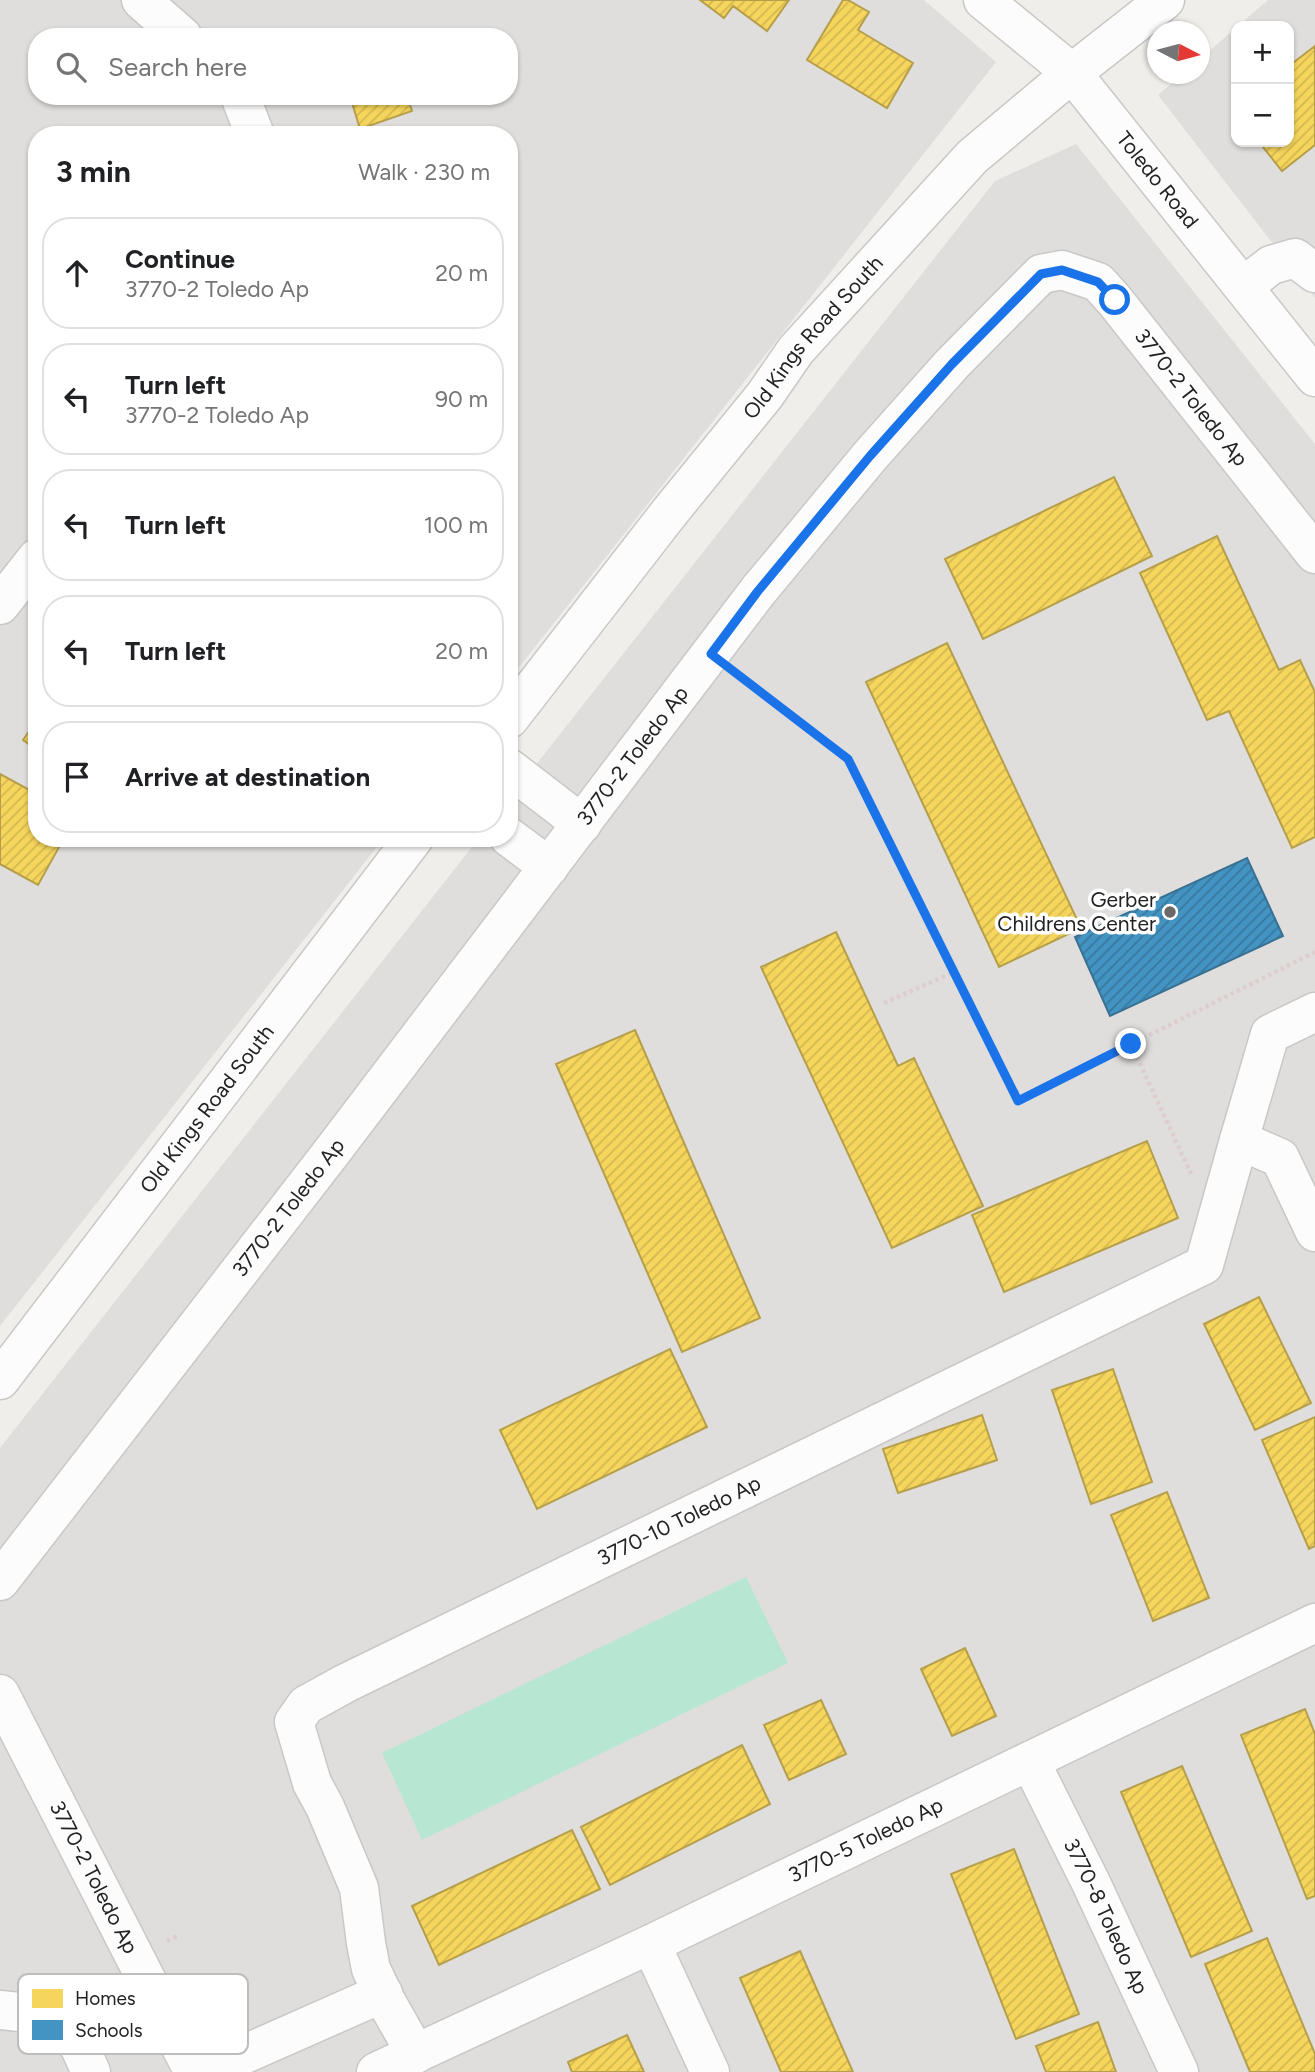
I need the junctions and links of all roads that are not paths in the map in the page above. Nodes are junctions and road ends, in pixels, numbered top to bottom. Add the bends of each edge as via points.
1 (141, 0) edge
2 (983, 0) edge
3 (1165, 0) edge
4 (173, 28) edge
5 (1072, 72) junction
6 (244, 105) edge
7 (252, 126) edge
8 (1315, 273) edge
9 (1244, 286) junction
10 (1315, 377) edge
11 (1315, 554) edge
12 (28, 569) edge
13 (0, 605) edge
14 (518, 707) edge
15 (518, 775) edge
16 (582, 824) junction
17 (518, 844) edge
18 (407, 847) edge
19 (549, 867) junction
20 (1315, 1012) edge
21 (1239, 1140) junction
22 (1315, 1232) edge
23 (0, 1380) edge
24 (0, 1581) edge
25 (1315, 1623) edge
26 (0, 1694) edge
27 (1030, 1761) junction
28 (651, 1944) junction
29 (143, 1974) edge
30 (383, 1993) junction
31 (0, 2010) edge
32 (18, 2012) edge
33 (248, 2053) edge
34 (83, 2054) edge
35 (184, 2054) edge
36 (245, 2054) edge
37 (416, 2054) junction
38 (91, 2072) edge
39 (376, 2072) edge
40 (710, 2072) edge
41 (1179, 2072) edge

1 - 4 street
2 - 5 street, Toledo Road
3 - 5 street, Old Kings Road South
5 - 9 street, Toledo Road
5 - 14 street, Old Kings Road South via 972,157 796,350
6 - 7 street
8 - 9 street via 1296,258 1271,265
9 - 10 street, Toledo Road
11 - 16 street, 3770-2 Toledo Ap via 1098,282 1062,270 1041,274 870,456 758,591
12 - 13 street
15 - 16 street
16 - 19 street, 3770-2 Toledo Ap
17 - 19 street
18 - 23 street, Old Kings Road South
19 - 24 street, 3770-2 Toledo Ap
20 - 21 street via 1270,1034
21 - 22 street via 1280,1158
21 - 30 street, 3770-10 Toledo Ap via 1204,1265 306,1704 294,1722 312,1783 359,1888 366,1943
25 - 27 street, 3770-5 Toledo Ap
26 - 29 street, 3770-2 Toledo Ap
27 - 28 street, 3770-5 Toledo Ap
27 - 41 street, 3770-8 Toledo Ap
28 - 37 street, 3770-5 Toledo Ap
28 - 40 street
30 - 33 street, 3770-2 Toledo Ap
30 - 37 street, 3770-10 Toledo Ap
31 - 32 street
34 - 38 street
35 - 36 street, 3770-2 Toledo Ap via 188,2061 220,2065
37 - 39 street

